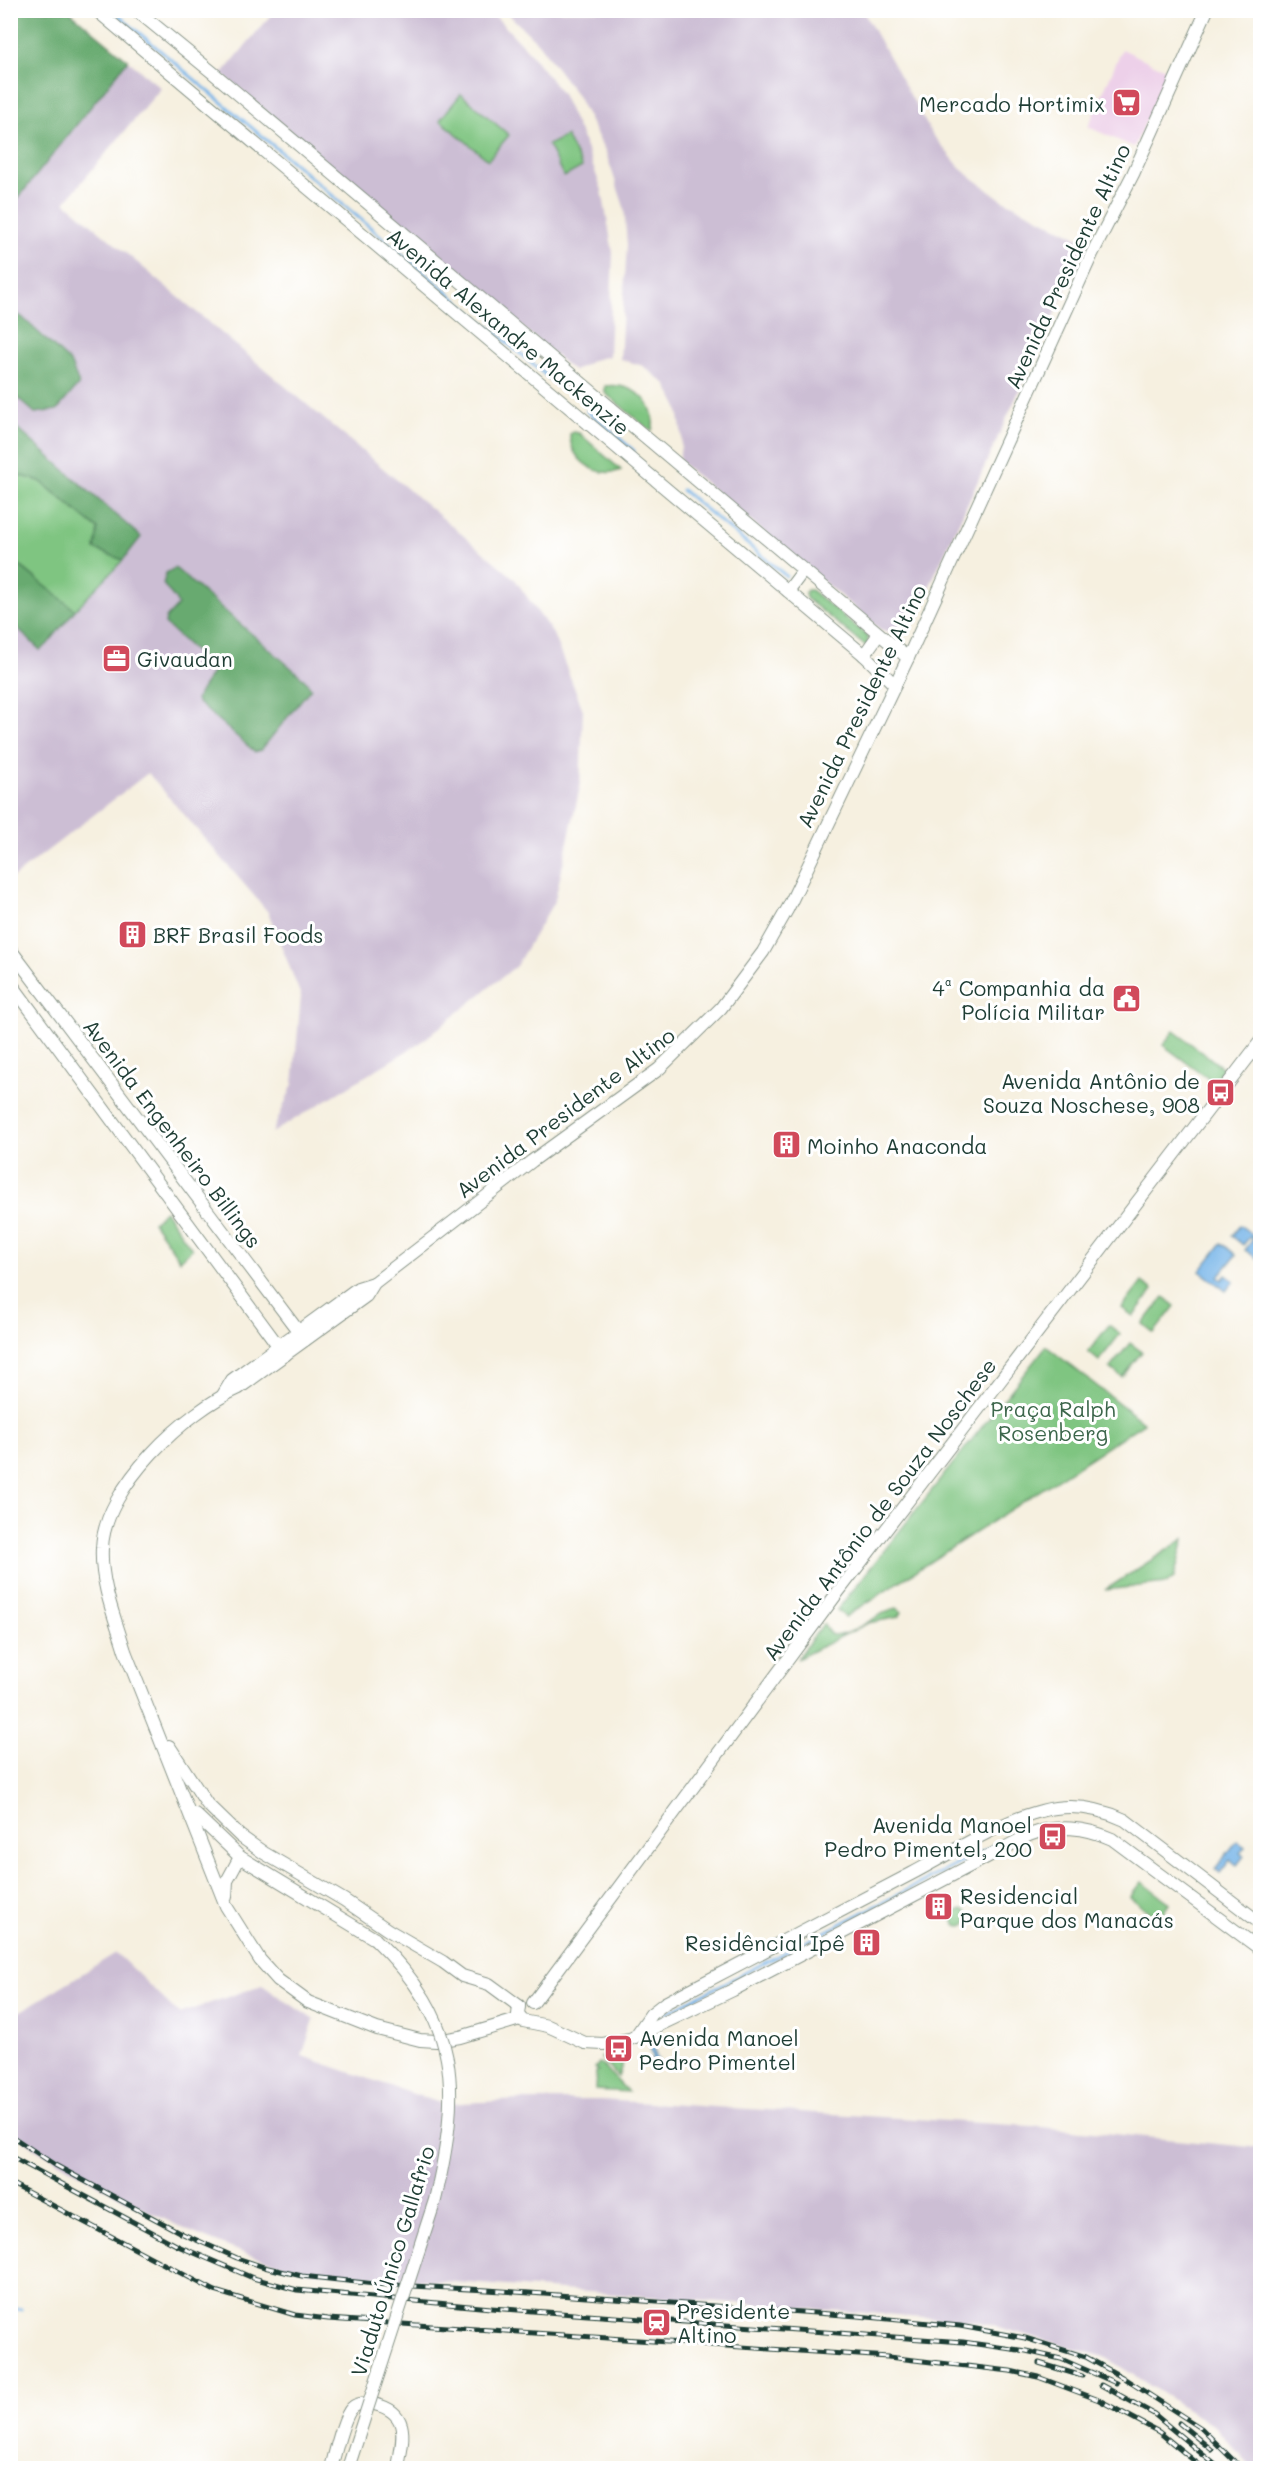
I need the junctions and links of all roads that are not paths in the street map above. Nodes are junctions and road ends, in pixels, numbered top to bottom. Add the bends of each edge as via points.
1 (96, 10) edge
2 (136, 10) edge
3 (1207, 10) edge
4 (803, 571) junction
5 (788, 591) junction
6 (879, 634) junction
7 (864, 655) junction
8 (908, 658) junction
9 (895, 685) junction
10 (10, 949) edge
11 (14, 962) edge
12 (10, 982) edge
13 (1260, 1042) edge
14 (204, 1206) junction
15 (185, 1220) junction
16 (302, 1336) junction
17 (282, 1350) junction
18 (153, 1719) junction
19 (188, 1806) junction
20 (1114, 1815) junction
21 (1100, 1833) junction
22 (1143, 1833) junction
23 (1120, 1844) junction
24 (240, 1857) junction
25 (226, 1906) junction
26 (1260, 1923) edge
27 (375, 1939) joint
28 (1260, 1949) edge
29 (526, 2012) junction
30 (651, 2014) junction
31 (651, 2030) junction
32 (635, 2037) junction
33 (398, 2467) edge
34 (331, 2469) edge
35 (348, 2469) edge

1 - 5 main road, Avenida Alexandre Mackenzie
2 - 4 main road, Avenida Alexandre Mackenzie
3 - 8 main road, Avenida Presidente Altino
4 - 5 main road
4 - 6 main road, Avenida Alexandre Mackenzie
5 - 7 main road, Avenida Alexandre Mackenzie
6 - 7 main road
6 - 8 main road, Avenida Alexandre Mackenzie
7 - 9 main road, Avenida Alexandre Mackenzie
8 - 9 main road, Avenida Presidente Altino
9 - 16 main road, Avenida Presidente Altino via 788,908 763,952 721,1008 659,1069 374,1283 366,1296
10 - 11 main road, Avenida Engenheiro Billings
11 - 14 main road, Avenida Engenheiro Billings
12 - 15 main road, Avenida Engenheiro Billings
13 - 29 main road, Avenida Antônio de Souza Noschese via 838,1592
14 - 15 main road
14 - 16 main road, Avenida Engenheiro Billings
15 - 17 main road, Avenida Engenheiro Billings
16 - 17 main road, Avenida Presidente Altino
17 - 18 main road, Avenida Presidente Altino via 232,1380 223,1395 168,1437 115,1500 105,1525 103,1570 112,1612
18 - 19 main road, Avenida Presidente Altino
18 - 29 main road, Avenida Presidente Altino via 207,1804 240,1836 462,1976 489,1984
19 - 24 main road, Avenida Presidente Altino
19 - 25 main road, Avenida Presidente Altino
20 - 21 main road via 1117,1826 1109,1833
20 - 22 main road
20 - 30 main road via 1071,1807 1023,1817 665,2003
21 - 23 main road
21 - 31 main road via 1050,1828 1029,1835
22 - 23 main road via 1127,1829
22 - 26 main road
23 - 28 main road
24 - 25 main road via 227,1881
24 - 27 main road, Avenida Presidente Altino
25 - 29 main road, Avenida Presidente Altino via 260,1960 293,1993 377,2029 436,2041 460,2037
27 - 35 main road, Viaduto Único Gallafrio, bridge via 406,1973 437,2024 451,2081 451,2116 435,2200
29 - 32 main road via 585,2043 603,2044
30 - 31 main road
30 - 32 main road
31 - 32 main road
33 - 34 main road via 403,2441 401,2422 391,2410 359,2403 348,2417

